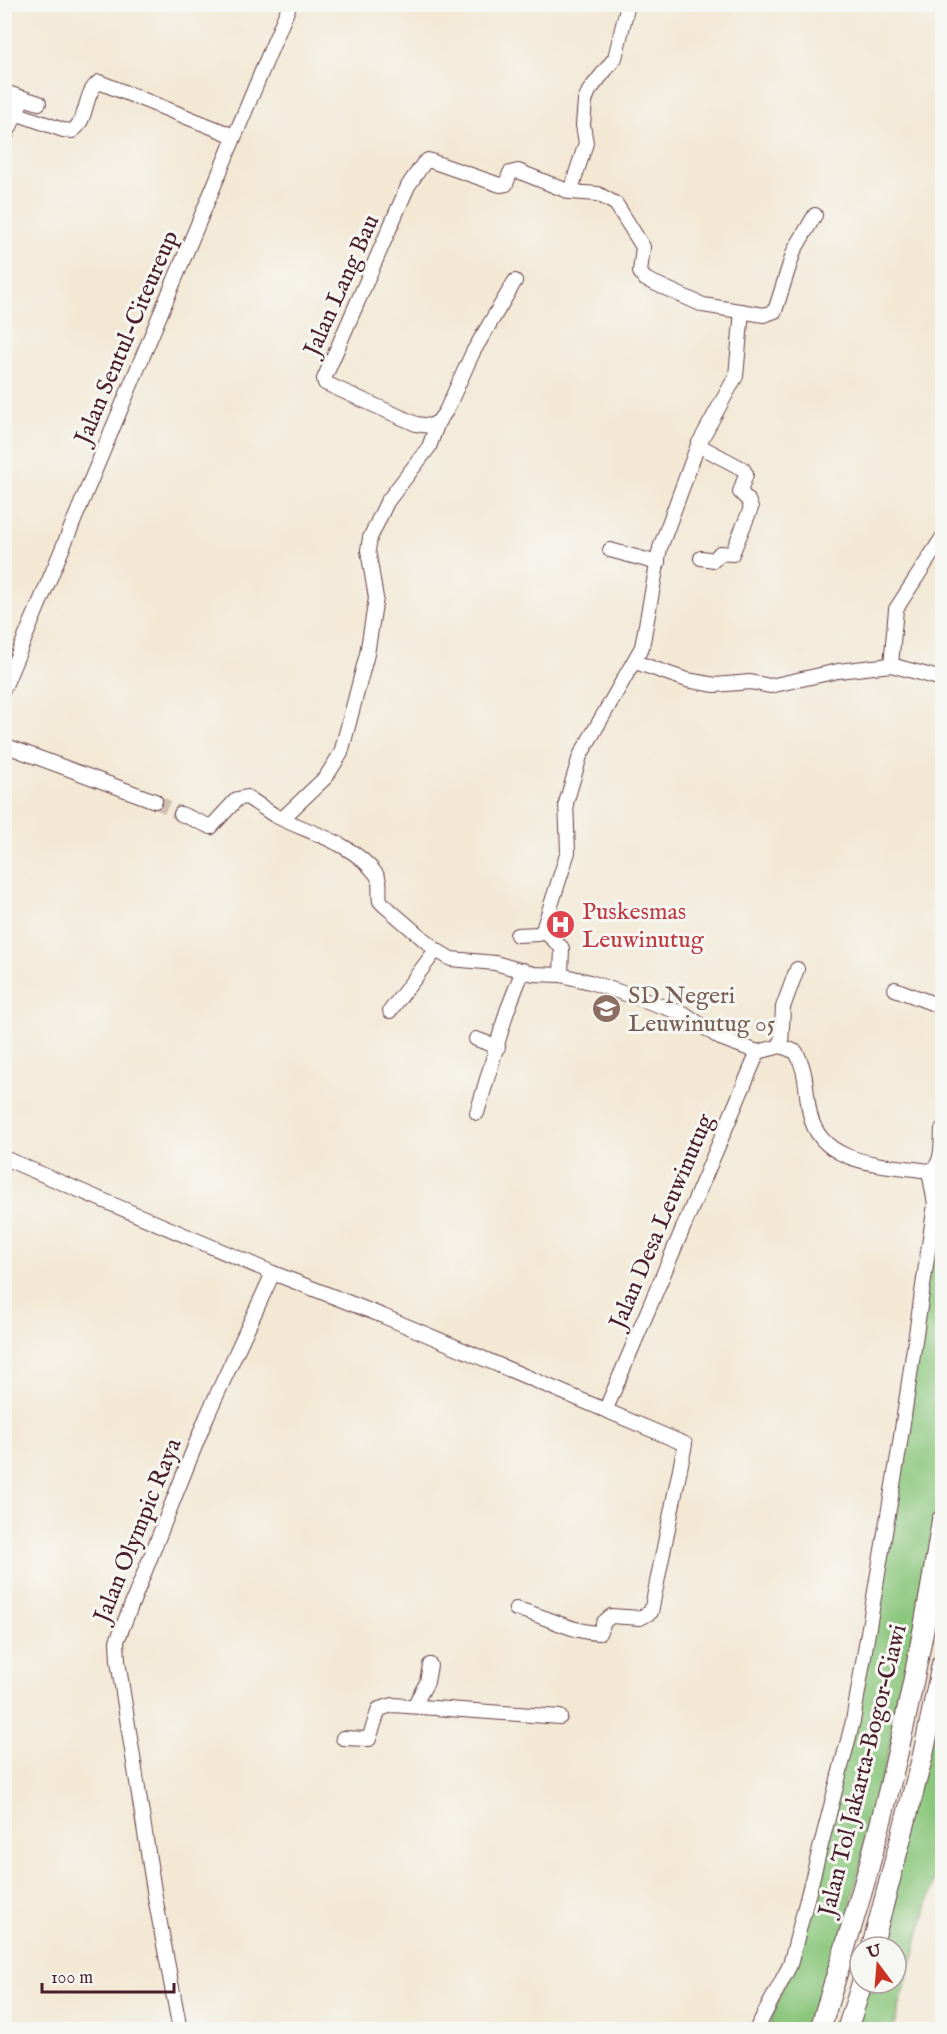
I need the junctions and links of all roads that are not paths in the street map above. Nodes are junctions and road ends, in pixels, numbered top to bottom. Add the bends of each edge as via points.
1 (290, 4) edge
2 (628, 4) edge
3 (4, 92) edge
4 (22, 98) junction
5 (39, 103) dead end
6 (15, 113) junction
7 (234, 136) junction
8 (4, 140) edge
9 (570, 192) junction
10 (815, 215) dead end
11 (515, 281) dead end
12 (742, 311) junction
13 (438, 422) junction
14 (698, 445) junction
15 (942, 538) edge
16 (610, 550) dead end
17 (701, 558) dead end
18 (658, 563) junction
19 (635, 662) junction
20 (891, 665) junction
21 (942, 679) edge
22 (4, 688) edge
23 (4, 745) edge
24 (155, 801) tunnel mouth
25 (181, 814) tunnel mouth
26 (283, 818) junction
27 (541, 932) junction
28 (517, 935) dead end
29 (436, 950) junction
30 (797, 969) dead end
31 (523, 970) junction
32 (561, 975) junction
33 (895, 989) dead end
34 (942, 1007) edge
35 (390, 1011) dead end
36 (476, 1039) dead end
37 (781, 1046) junction
38 (498, 1047) junction
39 (758, 1052) junction
40 (477, 1113) dead end
41 (942, 1129) edge
42 (4, 1158) edge
43 (929, 1171) junction
44 (939, 1205) edge
45 (273, 1273) junction
46 (606, 1409) junction
47 (942, 1520) edge
48 (516, 1609) dead end
49 (942, 1664) edge
50 (430, 1665) dead end
51 (414, 1706) junction
52 (560, 1717) dead end
53 (343, 1738) dead end
54 (875, 1935) edge
55 (857, 1995) edge
56 (180, 2030) edge
57 (756, 2030) edge
58 (820, 2030) edge
59 (847, 2030) edge

1 - 7 street, Jalan Sentul-Citeureup
2 - 9 street via 615,58 585,101 586,143
3 - 4 street
4 - 5 street
4 - 6 street
6 - 7 street via 72,131 81,122 93,85 99,82
6 - 8 street
7 - 22 street, Jalan Sentul-Citeureup
9 - 12 street via 598,194 616,204 643,247 640,272 645,279 703,305
9 - 13 street, Jalan Lang Bau via 518,171 510,173 506,184 500,185 428,160 408,186 324,379 332,387 416,424 430,426
10 - 12 street via 794,251 775,311 764,315
11 - 13 street
12 - 14 street via 734,383
13 - 26 street via 429,447 387,502 370,538 368,550 376,598 367,654 341,753 326,777
14 - 17 street via 743,469 746,474 741,492 750,505 732,554 720,553 714,560
14 - 18 street
15 - 20 street via 896,609
16 - 18 street
18 - 19 street via 647,629
19 - 20 street via 715,685 750,682 770,686
19 - 27 street via 580,756 566,803 568,852
20 - 21 street
23 - 24 street
25 - 26 street via 211,827 237,799 247,796
26 - 29 street via 328,838 376,874 380,901
27 - 28 street
27 - 32 street via 562,948
29 - 31 street via 451,959
29 - 35 street
30 - 37 street via 783,1007
31 - 32 street via 545,976
31 - 38 street
32 - 39 street via 685,1014 720,1038
33 - 34 street
36 - 38 street
37 - 39 street
37 - 43 street via 791,1048 800,1059 810,1116 818,1134 832,1150
38 - 40 street
39 - 46 street, Jalan Desa Leuwinutug
41 - 43 street via 939,1163
42 - 45 street
43 - 44 street
44 - 57 street via 853,1721 790,1965
45 - 46 street
45 - 56 street, Jalan Olympic Raya via 207,1416 117,1641 155,1897
46 - 48 street via 685,1444 654,1610 640,1618 611,1616 599,1633 568,1628
47 - 58 highway, Jalan Tol Jakarta–Bogor–Ciawi via 931,1592 887,1795
49 - 54 highway via 920,1766
50 - 51 street via 427,1682
51 - 52 street
51 - 53 street via 381,1708 369,1739
55 - 59 highway

